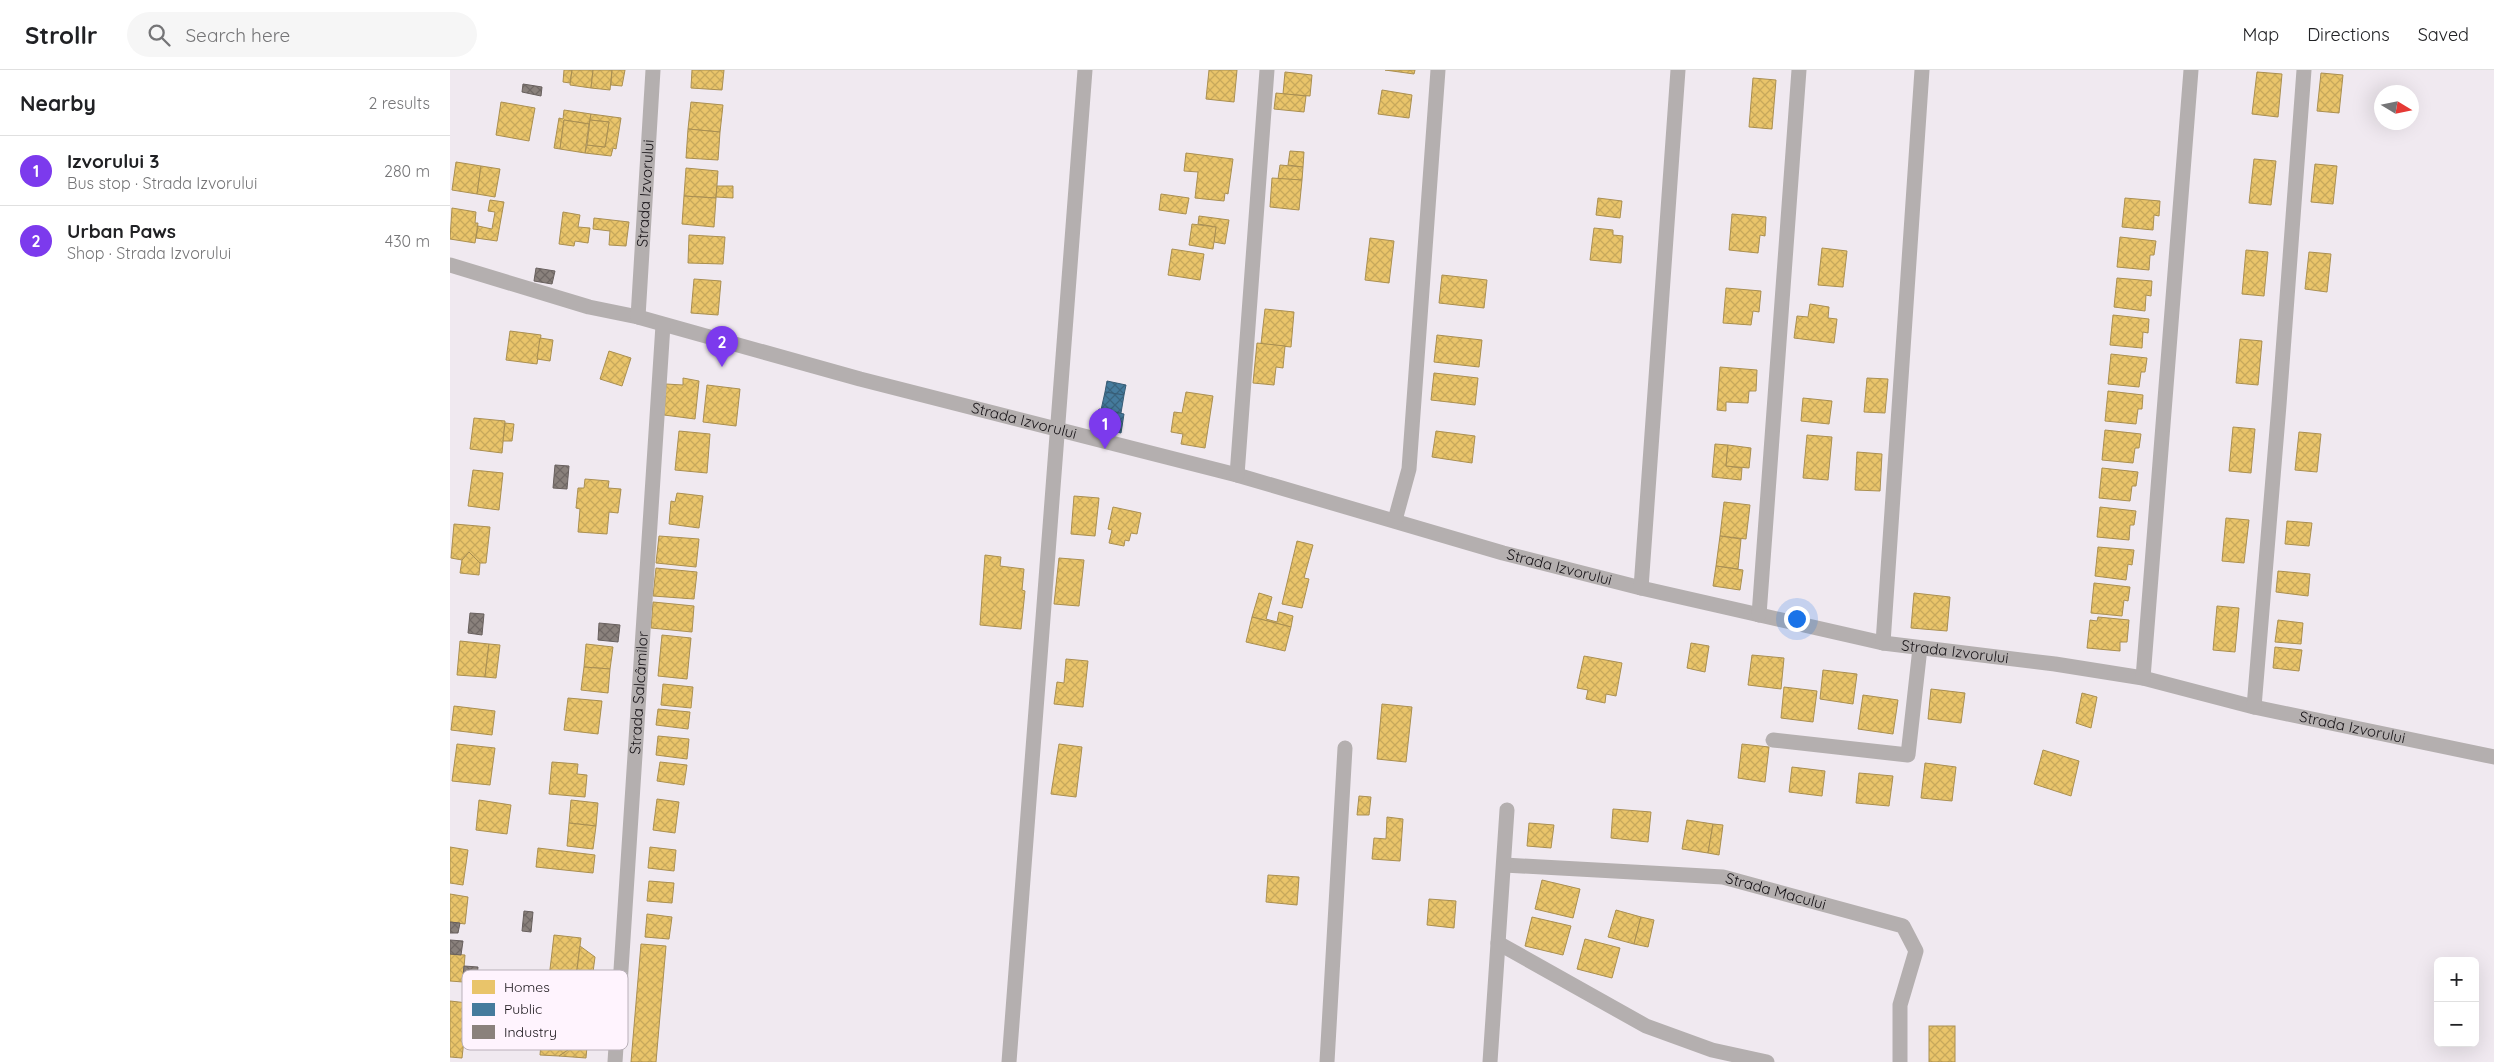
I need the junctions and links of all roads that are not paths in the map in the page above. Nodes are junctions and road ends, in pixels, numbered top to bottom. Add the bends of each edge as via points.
1 (653, 70) edge
2 (1084, 70) edge
3 (1267, 70) edge
4 (1438, 70) edge
5 (1678, 70) edge
6 (1799, 70) edge
7 (1922, 70) edge
8 (2191, 70) edge
9 (2304, 70) edge
10 (450, 265) edge
11 (638, 318) junction
12 (663, 325) junction
13 (1056, 428) junction
14 (1237, 476) junction
15 (1395, 520) junction
16 (1641, 588) junction
17 (1759, 615) junction
18 (1883, 643) junction
19 (1920, 648) junction
20 (2143, 678) junction
21 (2254, 707) junction
22 (1773, 740) dead end
23 (1345, 748) dead end
24 (2494, 757) edge
25 (1508, 810) dead end
26 (1504, 865) junction
27 (1498, 944) junction
28 (621, 970) edge
29 (1009, 1062) edge
30 (1327, 1062) edge
31 (1490, 1062) edge
32 (1767, 1062) edge
33 (1900, 1062) edge

1 - 11 street, Strada Izvorului
2 - 13 street
3 - 14 street
4 - 15 street via 1408,469
5 - 16 street
6 - 17 street
7 - 18 street
8 - 20 street
9 - 21 street
10 - 11 street, Strada Izvorului via 589,307
11 - 12 street, Strada Izvorului
12 - 13 street, Strada Izvorului
12 - 28 street, Strada Salcâmilor
13 - 14 street, Strada Izvorului
13 - 29 street
14 - 15 street, Strada Izvorului
15 - 16 street, Strada Izvorului via 1503,553
16 - 17 street, Strada Izvorului
17 - 18 street, Strada Izvorului
18 - 19 street, Strada Izvorului
19 - 20 street, Strada Izvorului
19 - 22 street via 1908,755
20 - 21 street, Strada Izvorului
21 - 24 street, Strada Izvorului
23 - 30 street
25 - 26 street
26 - 27 street
26 - 33 street, Strada Macului via 1724,877 1903,926 1916,951 1900,1005
27 - 31 street
27 - 32 street via 1646,1026 1712,1050

